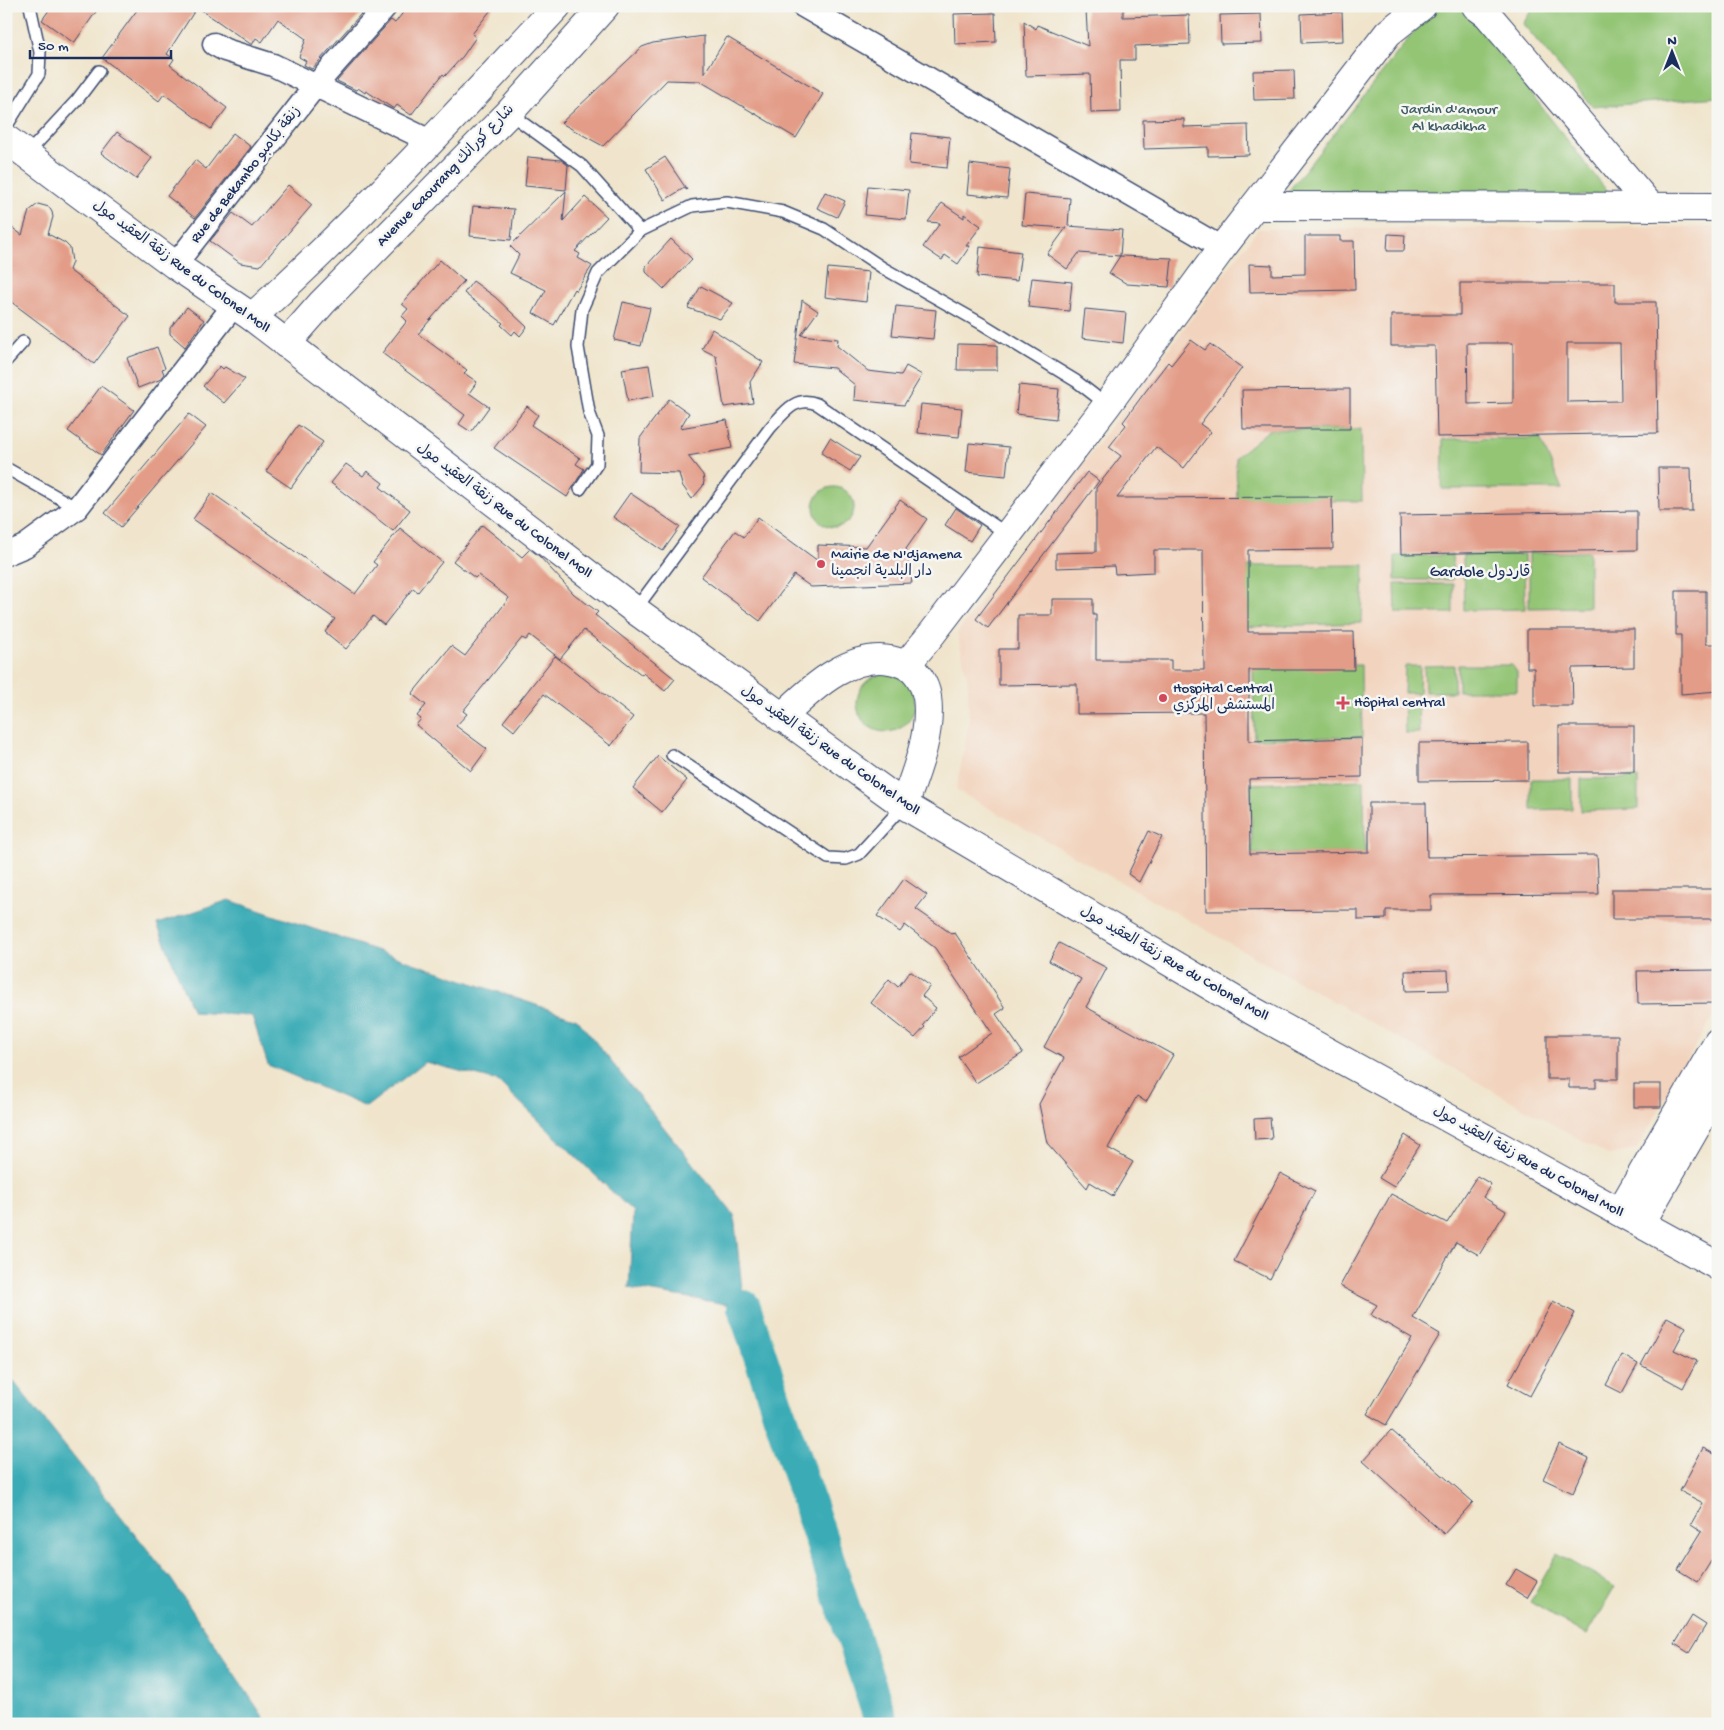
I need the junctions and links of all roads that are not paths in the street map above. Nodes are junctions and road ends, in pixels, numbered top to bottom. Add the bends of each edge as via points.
1 (30, 6) edge
2 (386, 6) edge
3 (557, 6) edge
4 (604, 6) edge
5 (803, 6) edge
6 (1400, 6) edge
7 (1422, 6) edge
8 (1487, 10) edge
9 (1388, 34) junction
10 (214, 44) dead end
11 (99, 72) dead end
12 (316, 84) junction
13 (509, 114) junction
14 (6, 127) edge
15 (432, 142) junction
16 (17, 146) edge
17 (1255, 206) junction
18 (1651, 207) junction
19 (1718, 207) edge
20 (640, 231) junction
21 (1222, 248) junction
22 (175, 265) junction
23 (243, 311) junction
24 (23, 342) dead end
25 (286, 344) junction
26 (6, 361) edge
27 (1107, 405) junction
28 (6, 468) edge
29 (580, 489) dead end
30 (78, 508) junction
31 (1007, 534) junction
32 (6, 554) edge
33 (635, 610) junction
34 (906, 665) junction
35 (781, 718) junction
36 (672, 756) dead end
37 (904, 805) junction
38 (1718, 1042) edge
39 (1718, 1088) edge
40 (1630, 1218) junction
41 (1718, 1266) edge

1 - 14 lane via 40,52 40,74
2 - 12 street, Rue de Bekambo زنقة بكامبو
3 - 15 main road
4 - 13 main road, Avenue Gaourang شارع كورانك
5 - 21 street
6 - 9 main road
7 - 9 main road
8 - 18 main road
9 - 17 main road
10 - 12 street
11 - 16 lane via 77,100
12 - 15 street
12 - 22 street, Rue de Bekambo زنقة بكامبو
13 - 20 lane via 582,166
13 - 25 main road, Avenue Gaourang شارع كورانك via 322,303
15 - 23 main road via 316,257
16 - 22 main road, زنقة العقيد مول Rue du Colonel Moll
17 - 18 main road
17 - 21 main road
18 - 19 main road
20 - 27 lane via 692,206 727,202 783,212 824,229 883,268 1076,381
20 - 29 lane via 598,273 582,309 578,347 589,412 598,436 597,464
21 - 27 main road
22 - 23 main road, زنقة العقيد مول Rue du Colonel Moll
23 - 25 main road, زنقة العقيد مول Rue du Colonel Moll
23 - 30 street
24 - 26 lane
25 - 33 main road, زنقة العقيد مول Rue du Colonel Moll
27 - 31 main road
28 - 30 lane
30 - 32 street via 25,546
31 - 33 lane via 817,404 807,400 795,402 770,428
31 - 34 main road
33 - 35 main road, زنقة العقيد مول Rue du Colonel Moll
34 - 35 main road via 894,660 874,659 853,664 813,690
34 - 37 main road via 922,682 927,698 927,716 919,758
35 - 37 main road, زنقة العقيد مول Rue du Colonel Moll
36 - 37 lane via 828,858 846,859 859,854
37 - 40 main road, زنقة العقيد مول Rue du Colonel Moll via 1253,1011
38 - 40 main road
39 - 40 main road
40 - 41 main road, زنقة العقيد مول Rue du Colonel Moll

